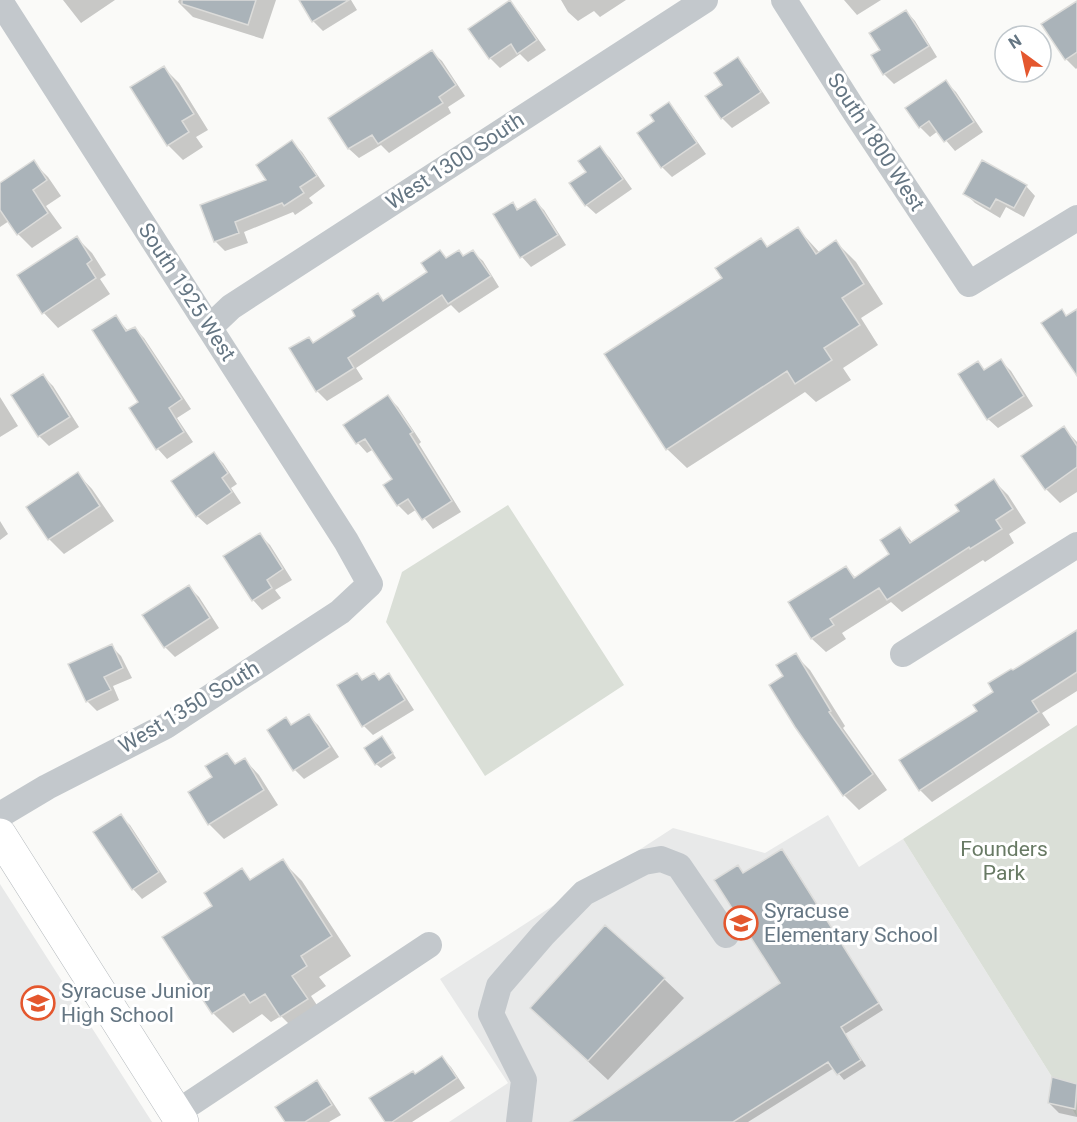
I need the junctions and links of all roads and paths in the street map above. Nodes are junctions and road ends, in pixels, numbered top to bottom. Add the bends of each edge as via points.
1 (705, 0) edge
2 (784, 0) edge
3 (0, 1) edge
4 (1077, 218) edge
5 (210, 327) junction
6 (1077, 545) edge
7 (370, 584) joint
8 (903, 654) dead end
9 (0, 815) edge
10 (0, 835) edge
11 (726, 935) dead end
12 (429, 945) dead end
13 (179, 1117) edge
14 (519, 1122) edge

1 - 5 street, West 1300 South via 231,307
2 - 4 street, South 1800 West via 969,284
3 - 5 street, South 1925 West
5 - 7 street, South 1925 West
6 - 8 street
7 - 9 street, West 1350 South via 340,612 166,726
10 - 13 main road
11 - 14 street via 679,866 661,859 644,862 584,893 499,986 491,1014 524,1080
12 - 13 street

